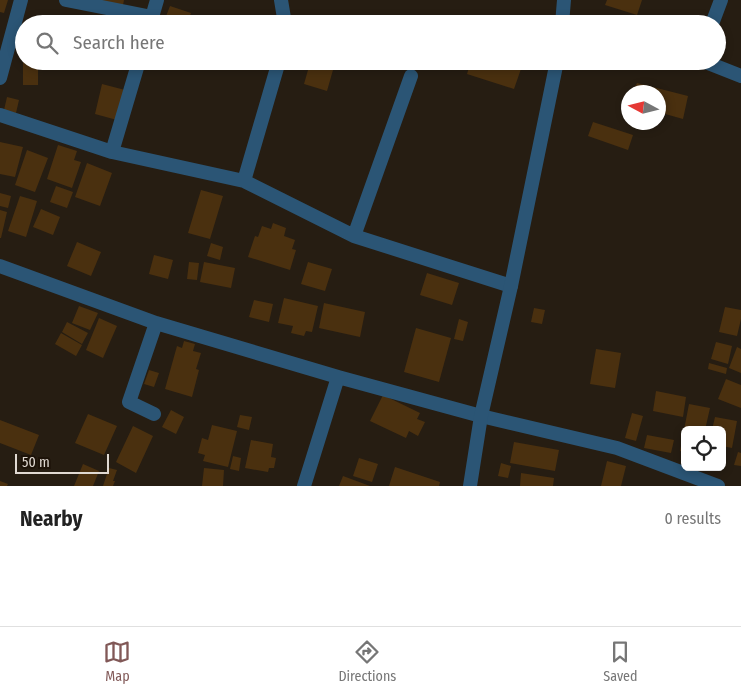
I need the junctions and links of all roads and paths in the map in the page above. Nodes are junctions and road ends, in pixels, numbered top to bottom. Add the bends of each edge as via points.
1 (21, 0) edge
2 (66, 0) edge
3 (157, 0) edge
4 (281, 0) edge
5 (564, 0) edge
6 (721, 0) edge
7 (17, 15) edge
8 (130, 15) edge
9 (152, 15) edge
10 (284, 15) edge
11 (563, 15) edge
12 (715, 15) edge
13 (15, 22) edge
14 (136, 70) edge
15 (276, 70) edge
16 (555, 70) edge
17 (725, 70) edge
18 (411, 76) dead end
19 (741, 76) edge
20 (0, 78) edge
21 (0, 115) edge
22 (112, 152) junction
23 (244, 181) junction
24 (354, 236) junction
25 (0, 266) edge
26 (510, 286) junction
27 (156, 323) junction
28 (338, 376) junction
29 (154, 414) dead end
30 (481, 416) junction
31 (703, 484) edge
32 (304, 486) edge
33 (470, 486) edge
34 (718, 486) edge

1 - 7 street
2 - 8 street
3 - 9 street
4 - 10 street
5 - 11 street
6 - 12 street
13 - 20 street
14 - 22 street
15 - 23 street
16 - 26 street
17 - 19 street
18 - 24 street
21 - 22 street
22 - 23 street
23 - 24 street
24 - 26 street
25 - 27 street
26 - 30 street
27 - 28 street
27 - 29 street via 129,402
28 - 30 street
28 - 32 street
30 - 31 street via 617,448
30 - 33 street
31 - 34 street

